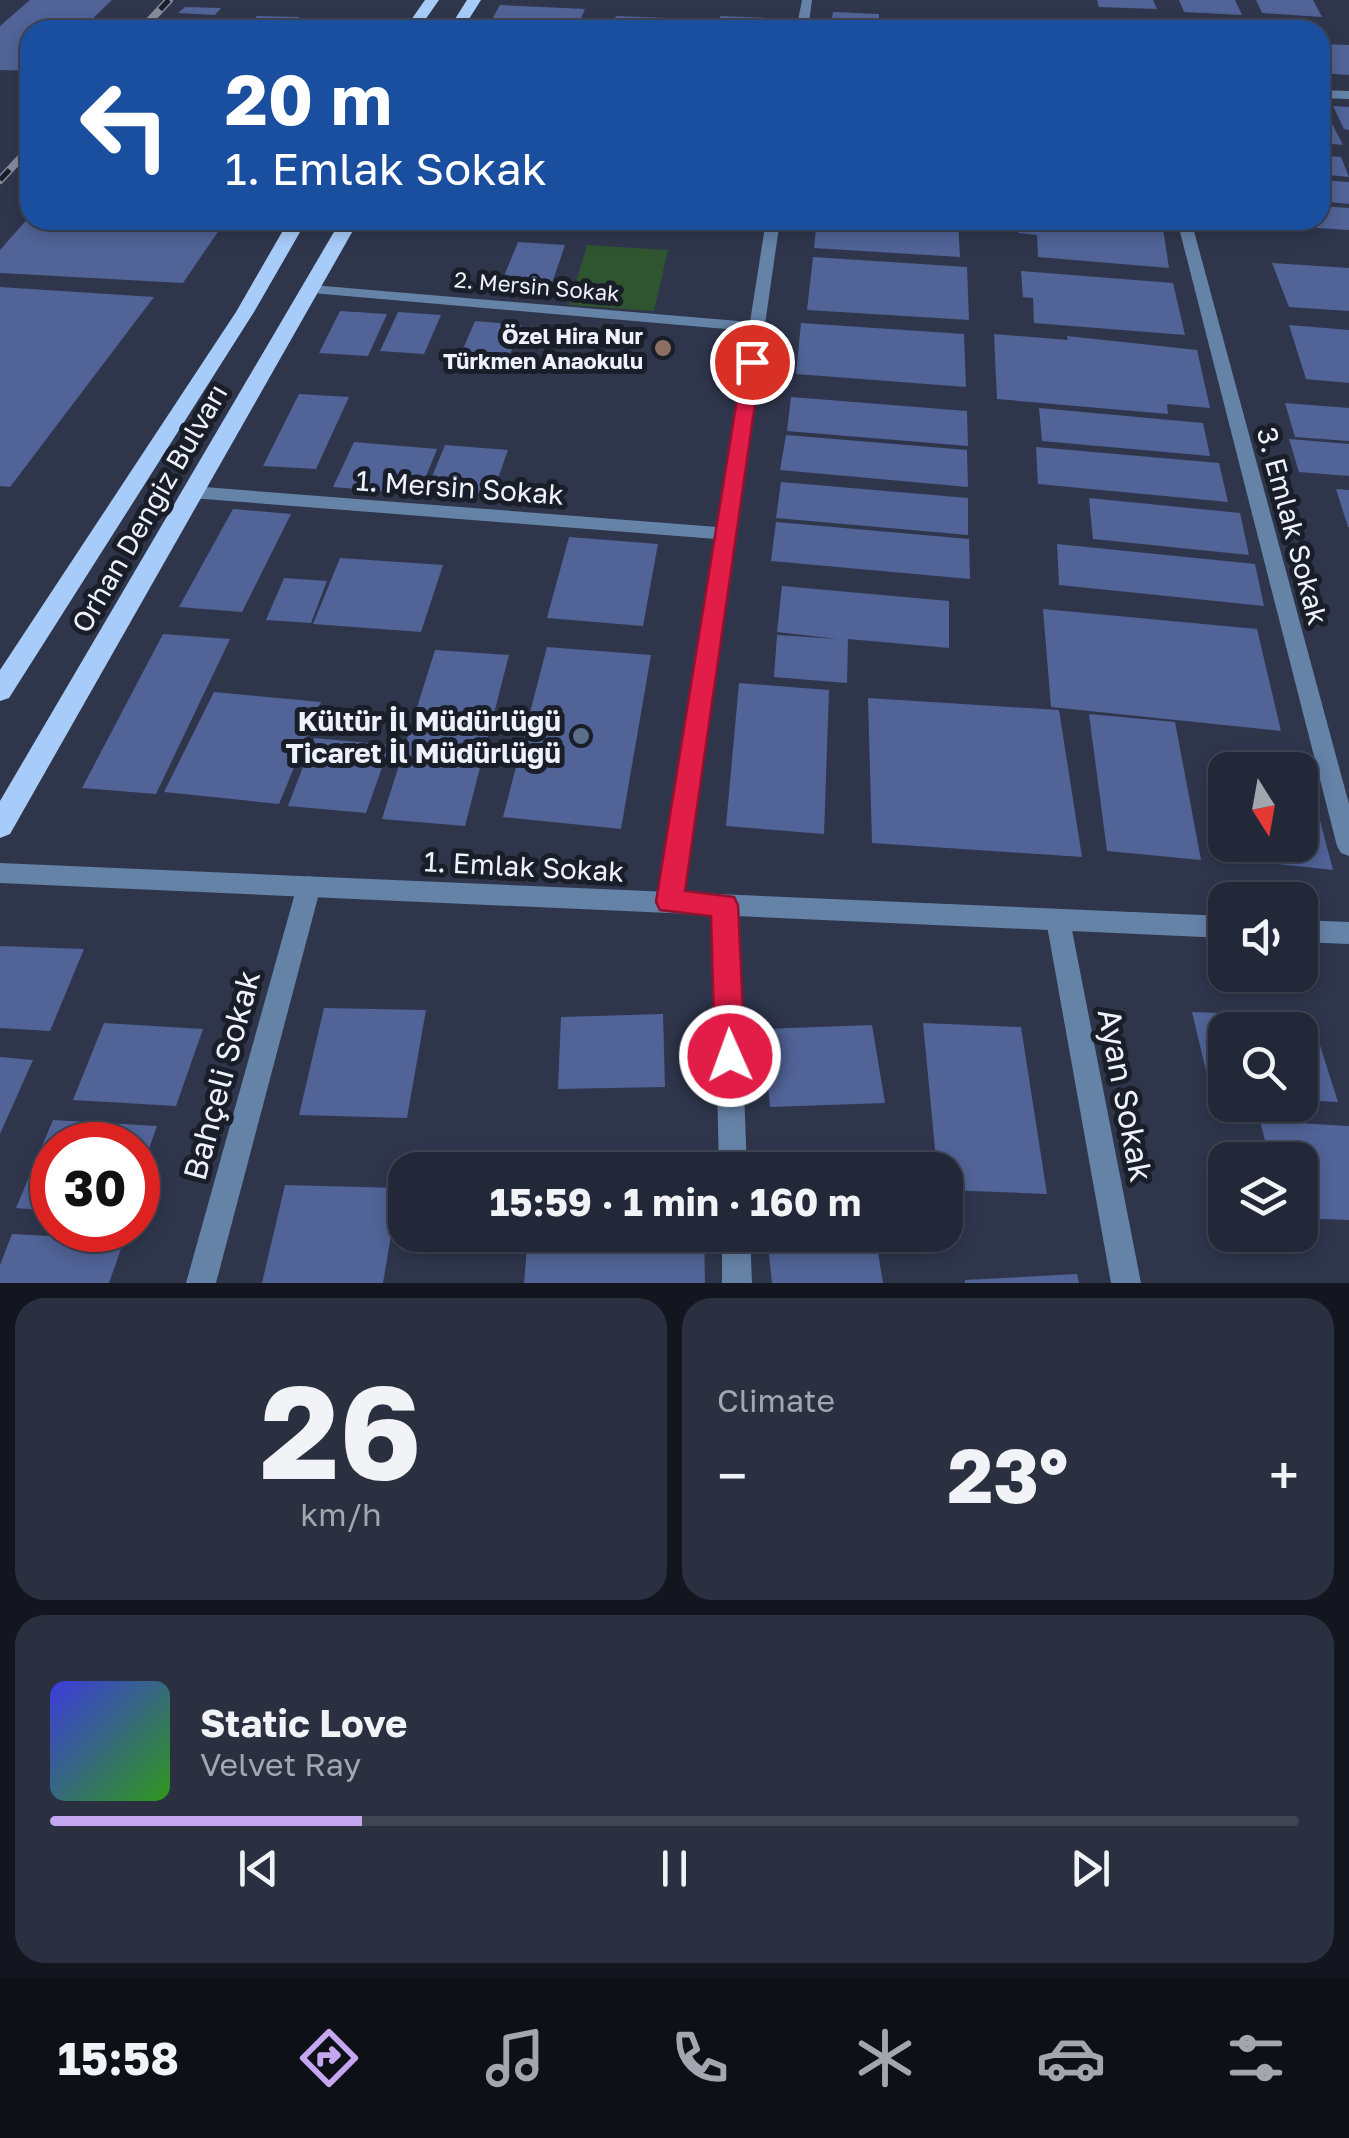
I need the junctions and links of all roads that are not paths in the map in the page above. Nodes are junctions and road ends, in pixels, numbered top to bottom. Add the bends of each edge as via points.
1 (292, 230) edge
2 (344, 230) edge
3 (772, 230) edge
4 (1187, 230) edge
5 (312, 289) junction
6 (757, 328) junction
7 (191, 492) junction
8 (726, 534) junction
9 (0, 691) edge
10 (0, 826) edge
11 (1349, 846) edge
12 (0, 872) edge
13 (309, 886) junction
14 (670, 902) junction
15 (725, 905) junction
16 (1058, 920) junction
17 (1208, 926) edge
18 (1318, 932) edge
19 (1349, 933) edge
20 (733, 1152) edge
21 (736, 1252) edge
22 (201, 1283) edge
23 (737, 1283) edge
24 (1126, 1283) edge

1 - 9 main road, Orhan Dengiz Bulvarı
2 - 5 main road, Orhan Dengiz Bulvarı
3 - 6 street
4 - 11 street, 3. Emlak Sokak
5 - 6 street, 2. Mersin Sokak
5 - 7 main road, Orhan Dengiz Bulvarı
6 - 8 street
7 - 8 street, 1. Mersin Sokak
7 - 10 main road, Orhan Dengiz Bulvarı
8 - 14 street
12 - 13 street, 1. Emlak Sokak
13 - 14 street, 1. Emlak Sokak
13 - 22 street, Bahçeli Sokak
14 - 15 street, 1. Emlak Sokak
15 - 16 street, 1. Emlak Sokak
15 - 20 street
16 - 17 street, 1. Emlak Sokak
16 - 24 street, Ayan Sokak
18 - 19 street
21 - 23 street

